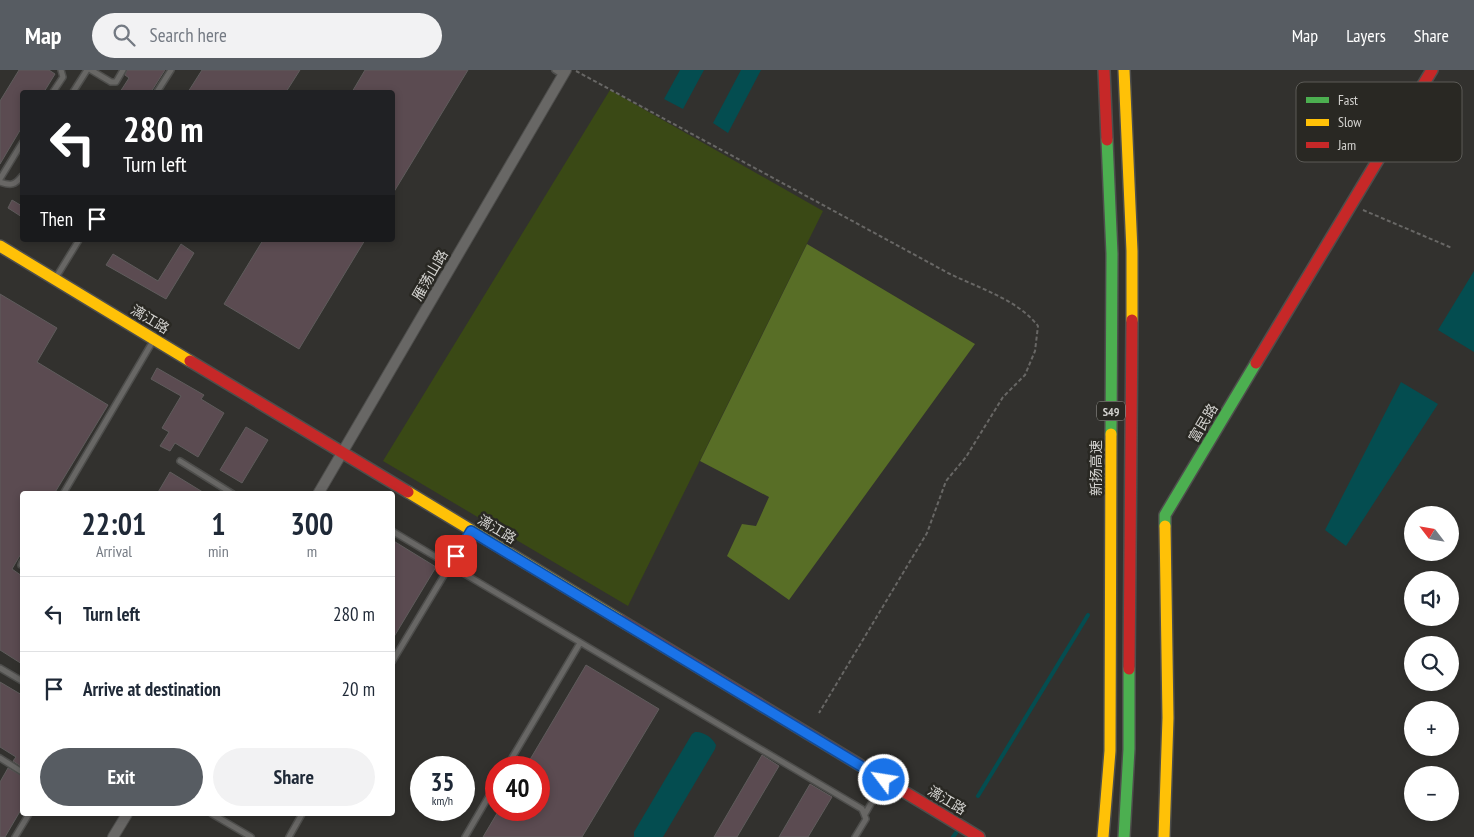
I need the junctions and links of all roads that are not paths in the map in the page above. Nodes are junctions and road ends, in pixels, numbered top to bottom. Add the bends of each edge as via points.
1 (61, 70) edge
2 (86, 70) edge
3 (91, 70) edge
4 (123, 70) edge
5 (171, 70) edge
6 (1104, 70) edge
7 (1124, 70) edge
8 (1432, 70) edge
9 (561, 72) edge
10 (1425, 82) edge
11 (54, 90) edge
12 (74, 90) edge
13 (158, 90) edge
14 (20, 146) edge
15 (1377, 162) edge
16 (20, 178) edge
17 (0, 181) edge
18 (78, 242) edge
19 (0, 246) edge
20 (55, 279) junction
21 (154, 339) junction
22 (342, 453) junction
23 (180, 461) dead end
24 (65, 491) edge
25 (228, 491) edge
26 (320, 491) edge
27 (471, 531) junction
28 (395, 533) edge
29 (450, 566) junction
30 (580, 643) junction
31 (395, 657) edge
32 (0, 668) edge
33 (20, 680) edge
34 (513, 756) edge
35 (0, 758) edge
36 (20, 771) edge
37 (884, 780) junction
38 (485, 803) edge
39 (865, 814) junction
40 (28, 816) edge
41 (126, 816) edge
42 (215, 816) edge
43 (301, 816) edge
44 (974, 835) edge
45 (15, 837) edge
46 (113, 837) edge
47 (250, 837) edge
48 (289, 837) edge
49 (465, 837) edge
50 (855, 837) edge
51 (1103, 837) edge
52 (1124, 837) edge
53 (1164, 837) edge

1 - 11 lane via 63,77
2 - 12 lane
3 - 4 lane via 116,82
5 - 13 lane
6 - 51 main road, 新扬高速 / S49 via 1112,254 1110,751
7 - 52 main road, S49 via 1132,251 1129,749
8 - 10 main road, 富民路
9 - 22 street, 雁荡山路
14 - 17 lane
15 - 53 main road, 富民路 via 1165,515 1168,718
16 - 17 lane via 15,184 8,185
18 - 20 lane
19 - 20 main road, 漓江路
20 - 21 main road, 漓江路
21 - 22 main road, 漓江路
21 - 24 lane
22 - 26 street, 雁荡山路
22 - 27 main road, 漓江路
23 - 25 lane
27 - 29 lane
27 - 37 main road, 漓江路
28 - 29 lane
29 - 30 lane
29 - 31 lane
30 - 34 lane
30 - 39 lane
32 - 33 lane
35 - 36 lane
37 - 39 lane
37 - 44 main road, 漓江路
38 - 49 lane
39 - 50 lane via 866,819
40 - 45 lane
41 - 46 street
42 - 47 lane
43 - 48 lane

